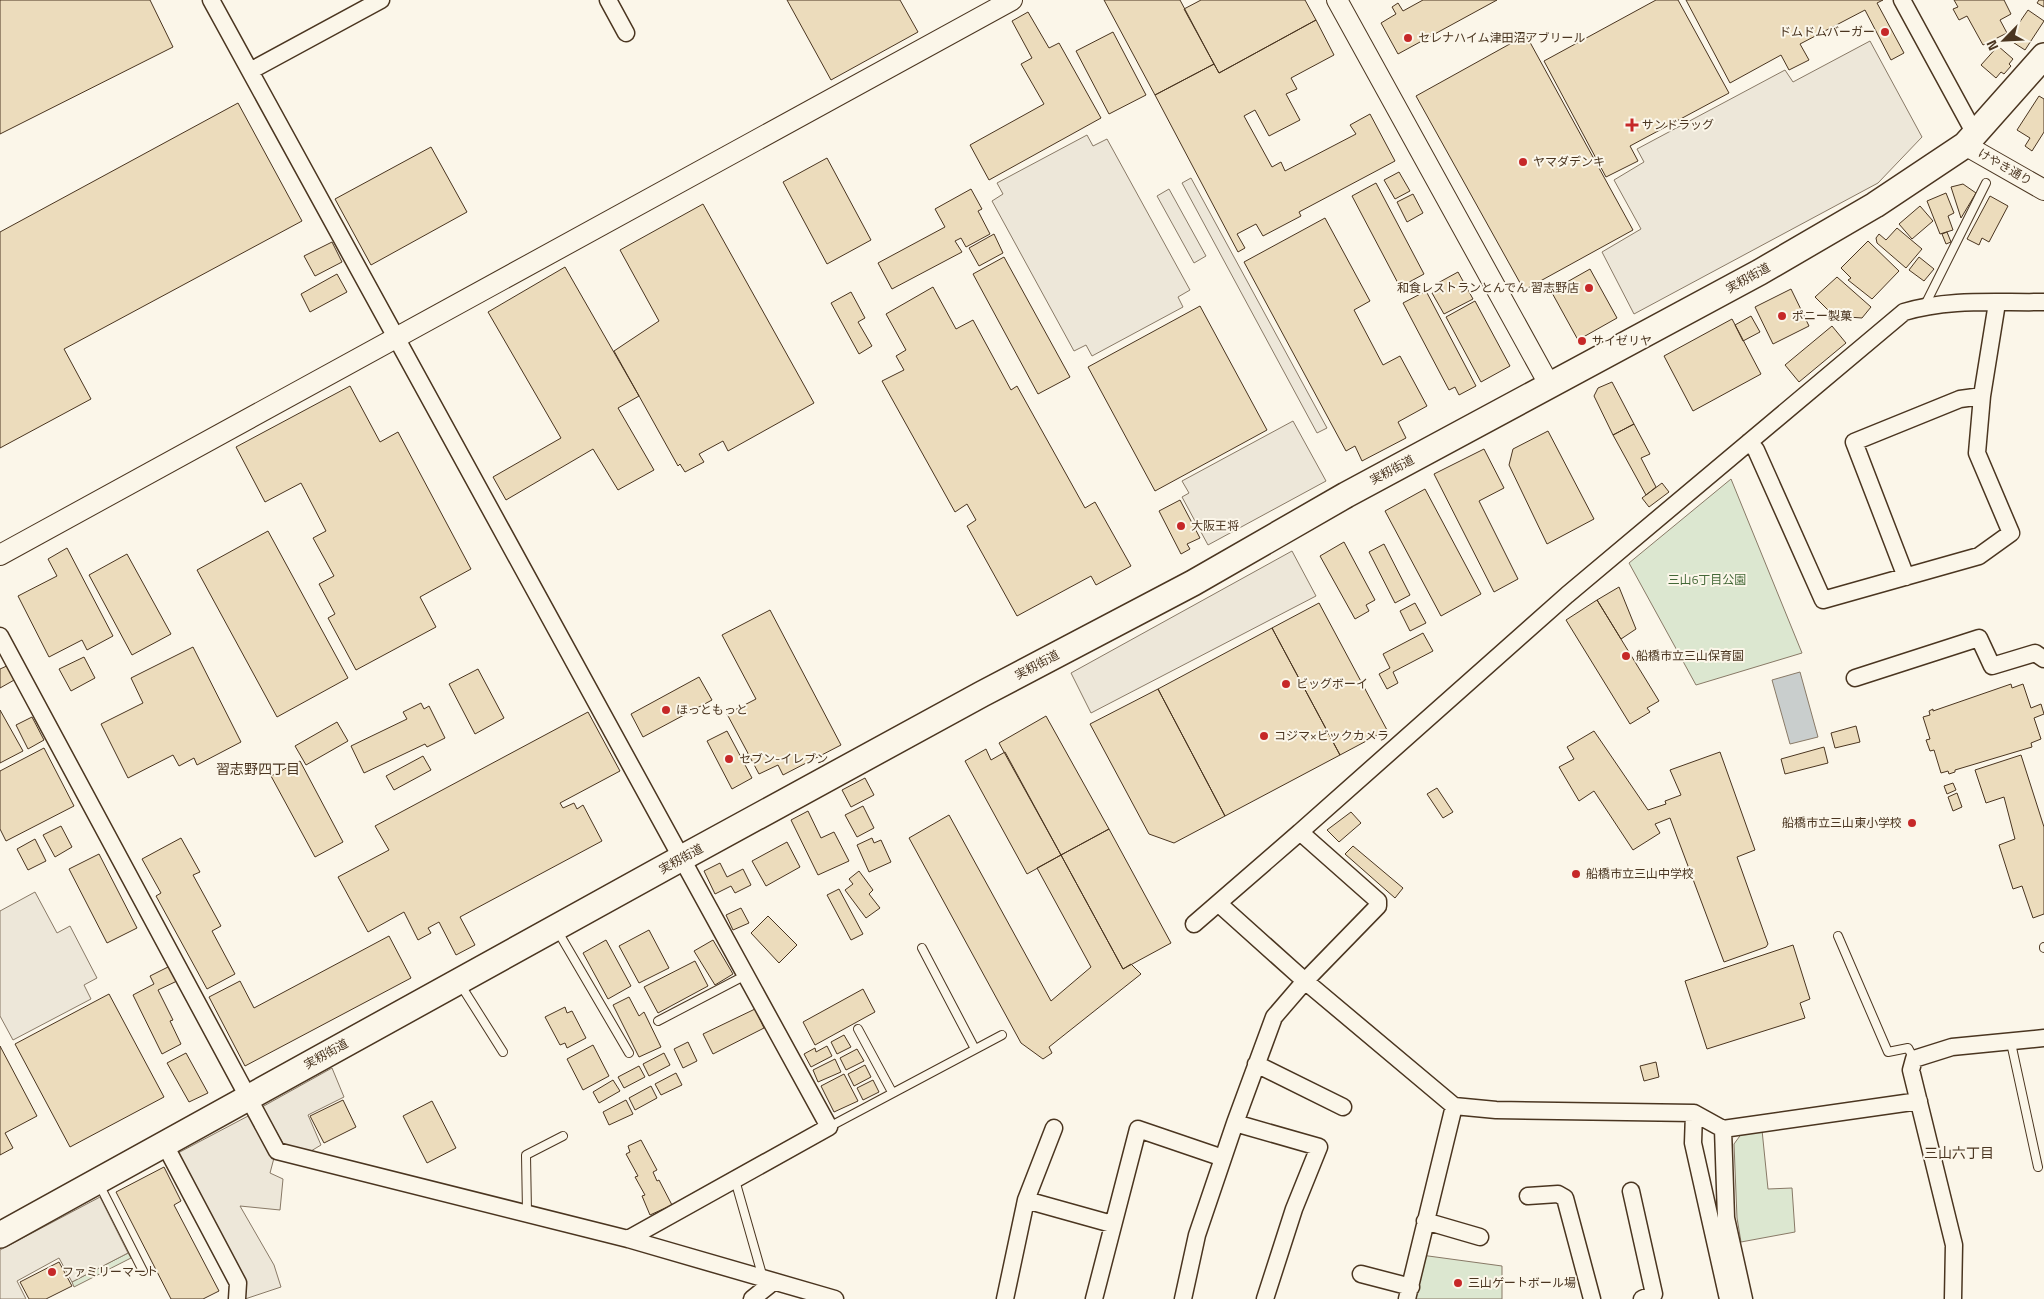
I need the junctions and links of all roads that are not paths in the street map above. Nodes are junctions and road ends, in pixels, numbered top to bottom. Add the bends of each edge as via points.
1 (211, 0) edge
2 (381, 0) edge
3 (608, 0) edge
4 (1012, 0) edge
5 (1337, 0) edge
6 (1902, 0) edge
7 (626, 33) dead end
8 (2044, 56) edge
9 (250, 71) junction
10 (1970, 139) junction
11 (1986, 183) dead end
12 (2044, 190) edge
13 (2044, 302) edge
14 (1997, 303) junction
15 (1925, 306) junction
16 (396, 337) junction
17 (1550, 386) junction
18 (1982, 396) junction
19 (1749, 442) junction
20 (0, 555) edge
21 (1906, 577) junction
22 (0, 636) edge
23 (2044, 659) edge
24 (1855, 678) dead end
25 (1300, 832) junction
26 (681, 858) junction
27 (1218, 903) junction
28 (1194, 924) dead end
29 (556, 928) junction
30 (1838, 936) dead end
31 (922, 948) dead end
32 (746, 975) junction
33 (458, 981) junction
34 (1305, 981) junction
35 (658, 1021) dead end
36 (858, 1029) dead end
37 (1002, 1035) dead end
38 (2044, 1038) edge
39 (2011, 1043) junction
40 (975, 1049) junction
41 (503, 1052) dead end
42 (629, 1053) dead end
43 (1914, 1059) junction
44 (1256, 1064) junction
45 (892, 1092) junction
46 (248, 1098) junction
47 (1919, 1101) junction
48 (1454, 1106) junction
49 (1343, 1107) dead end
50 (1694, 1113) junction
51 (1234, 1123) junction
52 (829, 1127) junction
53 (1054, 1128) dead end
54 (1723, 1129) junction
55 (563, 1136) dead end
56 (165, 1145) junction
57 (1223, 1158) junction
58 (2038, 1166) dead end
59 (734, 1180) junction
60 (97, 1181) junction
61 (1630, 1191) dead end
62 (1528, 1196) dead end
63 (1026, 1200) junction
64 (527, 1212) junction
65 (1425, 1221) junction
66 (1112, 1224) junction
67 (0, 1235) edge
68 (1480, 1237) dead end
69 (628, 1239) junction
70 (143, 1271) dead end
71 (1361, 1274) dead end
72 (768, 1280) junction
73 (1409, 1293) edge
74 (827, 1298) edge
75 (237, 1299) edge
76 (752, 1299) edge
77 (1005, 1299) edge
78 (1094, 1299) edge
79 (1183, 1299) edge
80 (1265, 1299) edge
81 (1592, 1299) edge
82 (1642, 1299) edge
83 (1728, 1299) edge
84 (1744, 1299) edge
85 (1953, 1299) edge

1 - 9 street
2 - 9 street
3 - 7 street
4 - 16 street
5 - 17 street
6 - 10 street
8 - 10 main road, 実籾街道
9 - 16 street
10 - 12 street, けやき通り
10 - 17 main road, 実籾街道 via 1875,205
11 - 15 lane
13 - 14 street
14 - 15 street
14 - 18 street
15 - 19 street via 1904,312
16 - 20 street
16 - 26 street
17 - 26 main road, 実籾街道 via 1346,495 1193,583
18 - 21 street via 1977,453 2011,533 1979,556
18 - 21 street via 1960,399 1854,442
19 - 21 street via 1756,450 1823,600
19 - 25 street via 1567,595
22 - 46 street
23 - 24 street via 2035,653 1992,666 1979,638
25 - 27 street
25 - 34 street via 1378,901 1378,906
26 - 29 main road, 実籾街道
26 - 32 street
27 - 28 street
27 - 34 street
29 - 33 main road, 実籾街道
29 - 42 lane
30 - 43 lane via 1888,1052 1908,1048
31 - 40 lane
32 - 35 lane
32 - 52 street
33 - 41 lane
33 - 46 main road, 実籾街道
34 - 44 street via 1274,1016
34 - 48 street
36 - 45 lane
37 - 40 lane
38 - 39 street
39 - 43 street via 1952,1047
39 - 58 lane
40 - 45 lane
43 - 47 street via 1911,1070
44 - 49 street
44 - 51 street
45 - 52 lane
46 - 56 main road, 実籾街道
46 - 64 street via 277,1151
47 - 54 street
47 - 85 street via 1954,1245
48 - 50 street via 1496,1110
48 - 65 street
50 - 54 street
50 - 83 street via 1693,1143
51 - 57 street
51 - 80 street via 1320,1147 1294,1209
52 - 59 street
53 - 63 street
54 - 84 street via 1726,1218
55 - 64 lane via 526,1155
56 - 60 main road, 実籾街道
56 - 75 street via 238,1282
57 - 66 street via 1138,1129
57 - 79 street via 1197,1235
59 - 69 street
59 - 72 lane
60 - 67 main road, 実籾街道
60 - 70 lane
61 - 82 street via 1654,1294
62 - 81 street via 1558,1194 1565,1198
63 - 66 street
63 - 77 street
64 - 69 street
65 - 68 street
65 - 73 street
66 - 78 street
69 - 72 street
71 - 73 street
72 - 74 street
72 - 76 street

